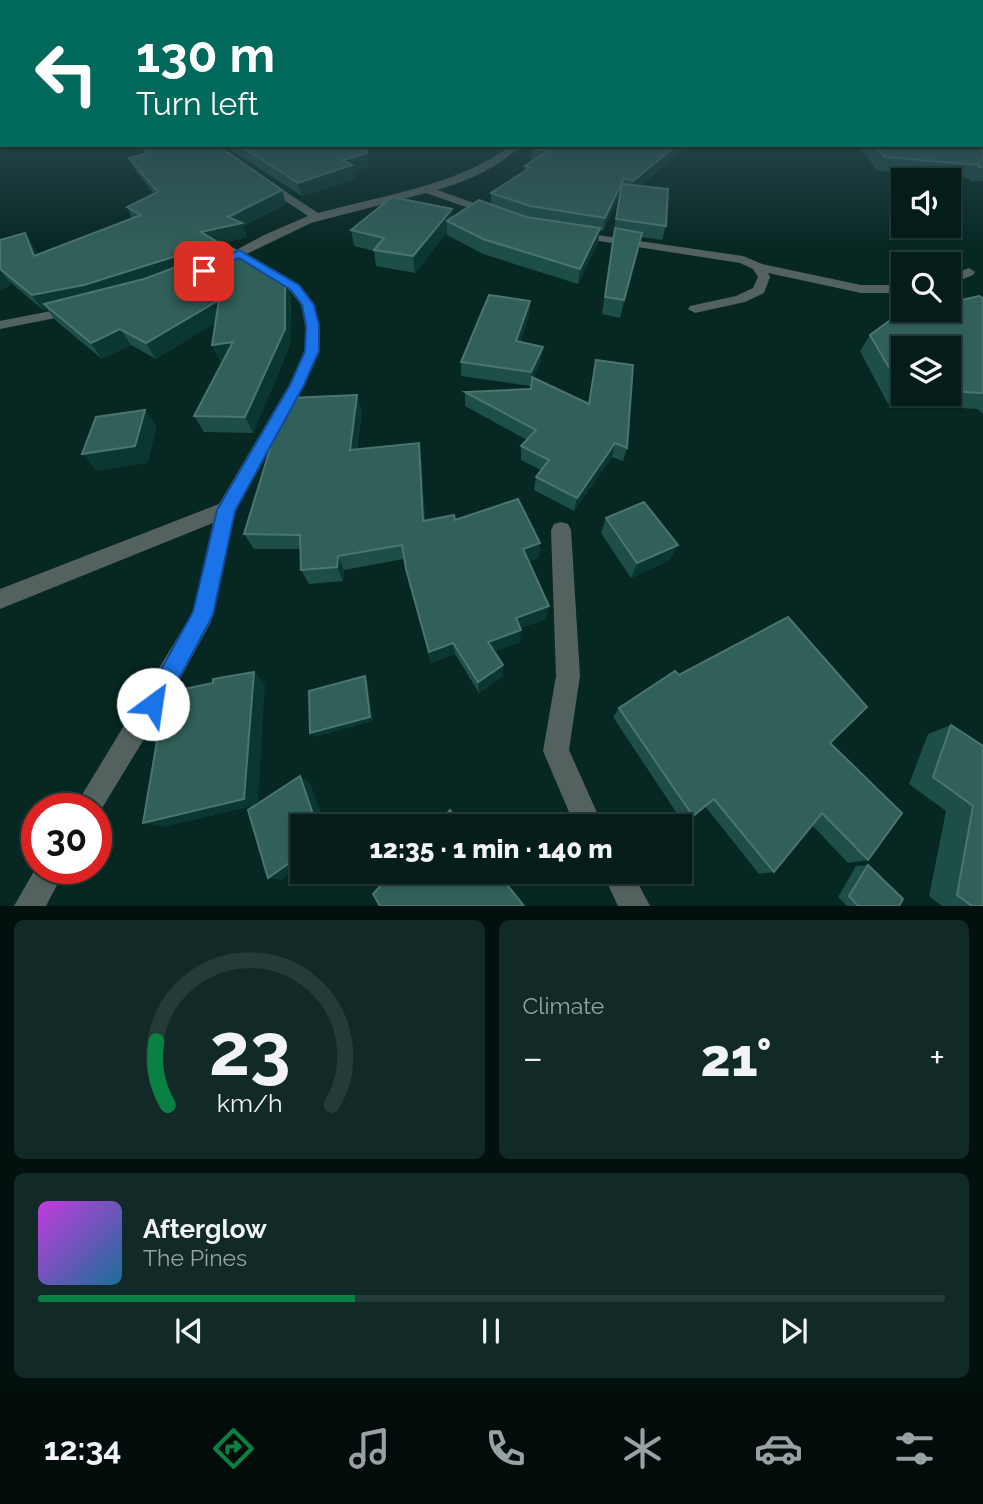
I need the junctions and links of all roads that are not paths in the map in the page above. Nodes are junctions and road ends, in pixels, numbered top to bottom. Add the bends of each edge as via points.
1 (492, 163) edge
2 (258, 178) edge
3 (430, 191) junction
4 (317, 217) junction
5 (505, 217) edge
6 (559, 232) edge
7 (239, 253) junction
8 (758, 267) junction
9 (204, 271) edge
10 (969, 272) dead end
11 (961, 275) edge
12 (891, 289) edge
13 (86, 308) edge
14 (695, 309) dead end
15 (0, 325) edge
16 (226, 510) junction
17 (561, 530) dead end
18 (0, 599) edge
19 (97, 793) edge
20 (584, 814) edge
21 (42, 884) edge
22 (623, 884) edge
23 (29, 905) edge
24 (635, 905) edge

1 - 3 street
2 - 4 street
3 - 4 street
3 - 5 street
4 - 7 street
6 - 8 street via 743,260
7 - 9 street
7 - 16 street via 303,296 312,325 312,351
8 - 12 street via 861,289
8 - 14 street via 764,277 759,290
10 - 11 street
13 - 15 street
16 - 18 street
16 - 19 street via 203,615
17 - 20 street via 568,676 556,751
21 - 23 street
22 - 24 street

